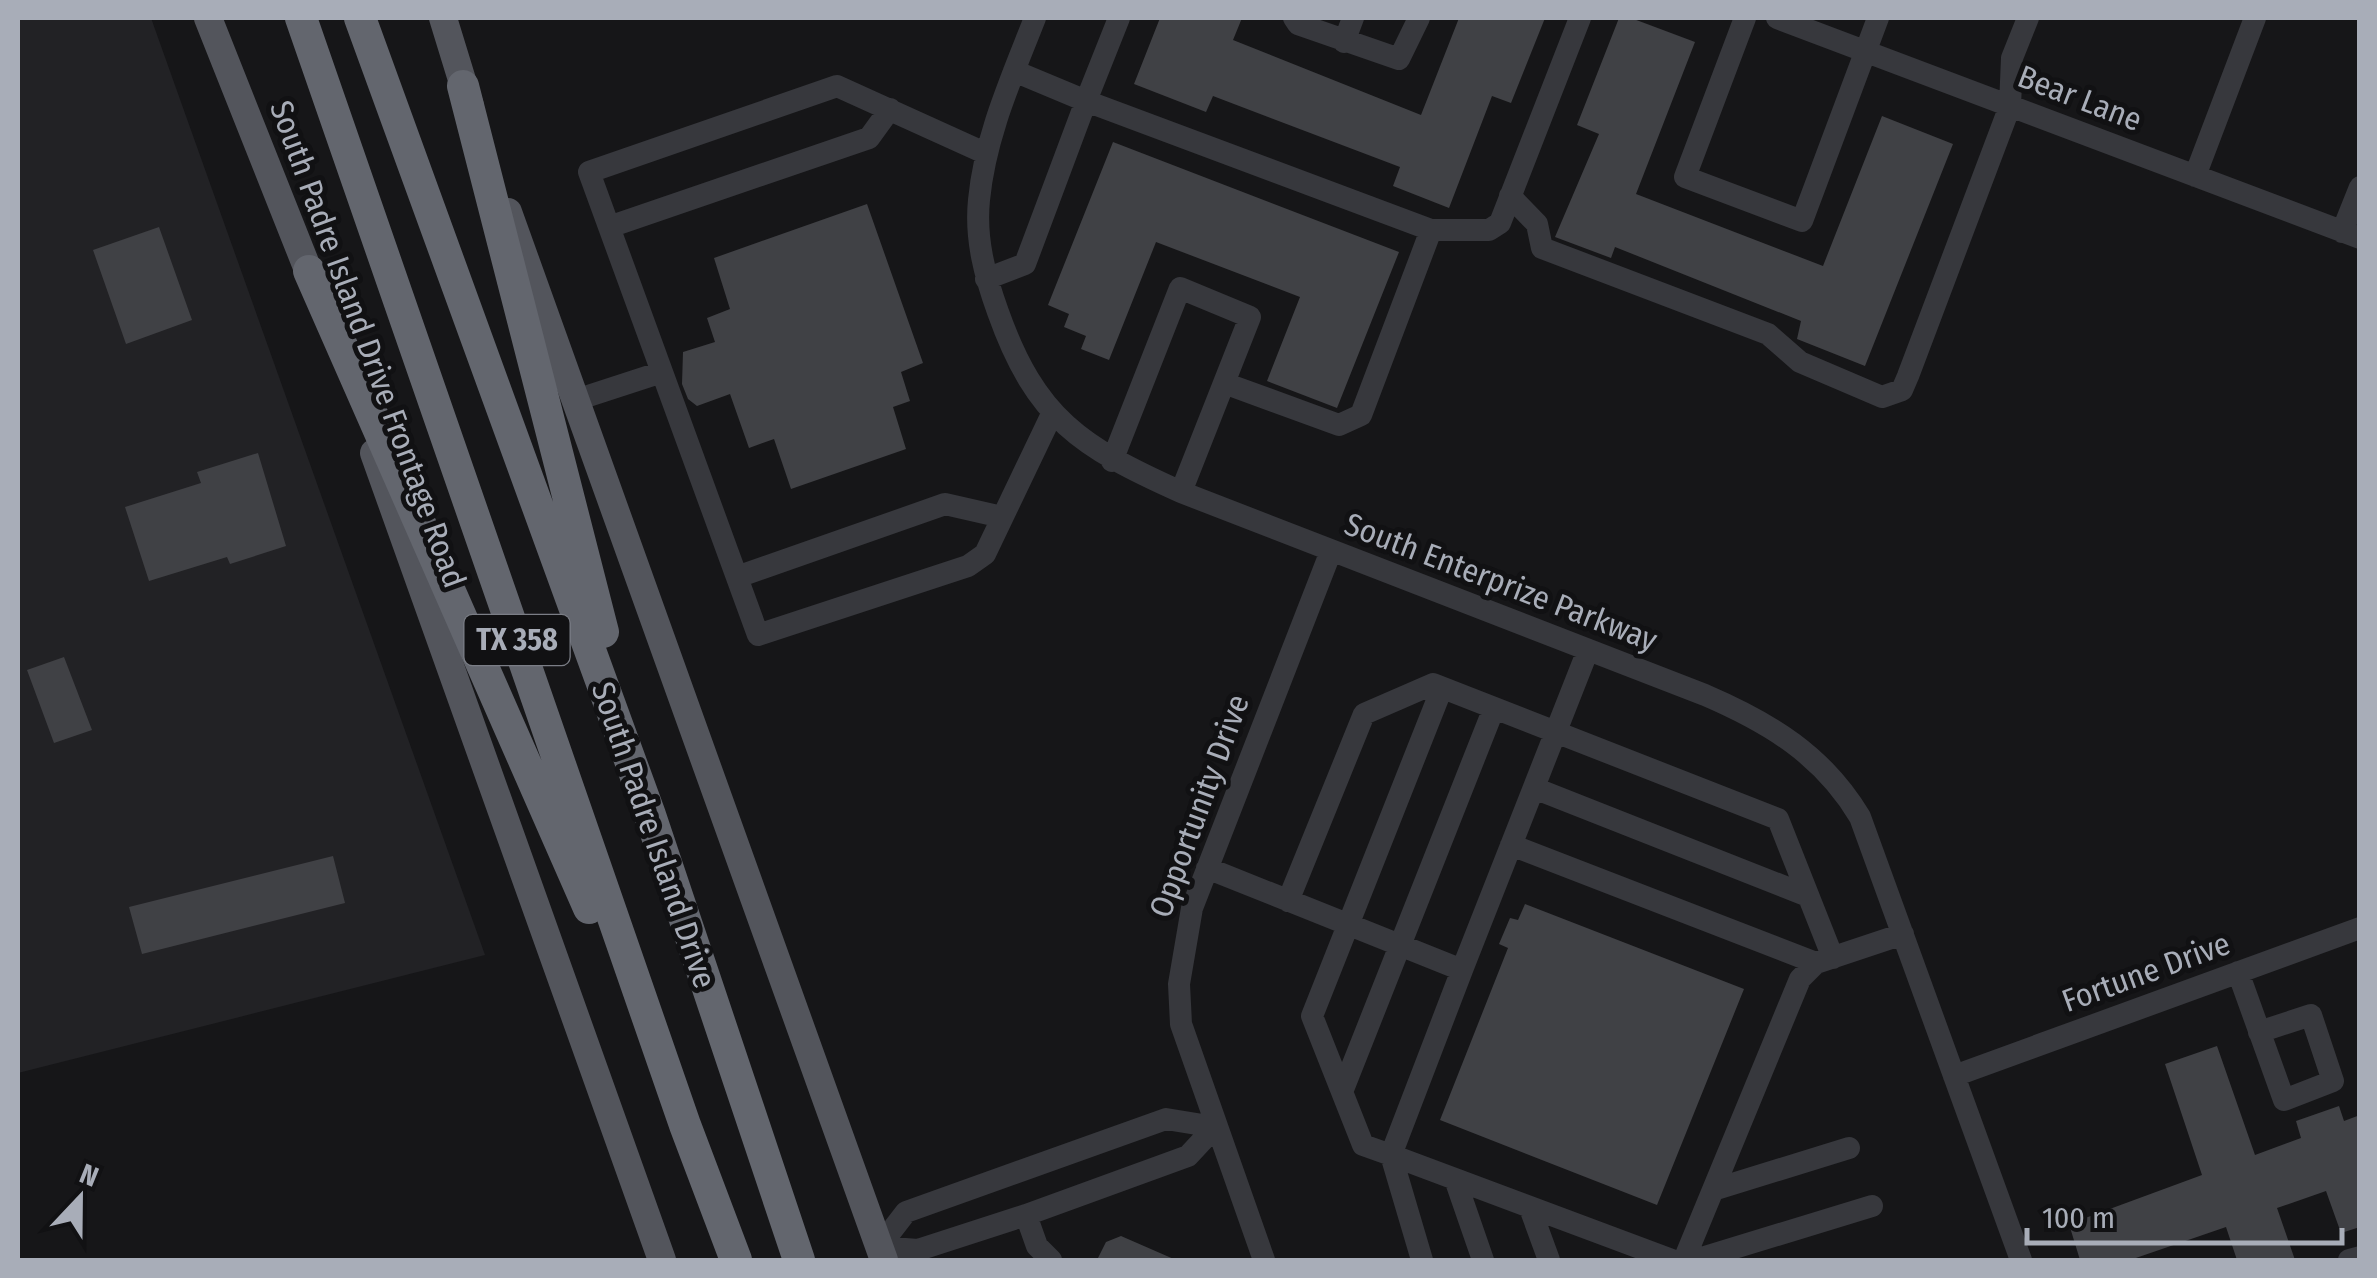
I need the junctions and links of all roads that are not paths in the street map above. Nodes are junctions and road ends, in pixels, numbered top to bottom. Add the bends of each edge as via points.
1 (208, 18) edge
2 (301, 18) edge
3 (360, 18) edge
4 (443, 18) edge
5 (1035, 18) edge
6 (1119, 18) edge
7 (1294, 18) edge
8 (1354, 18) edge
9 (1419, 18) edge
10 (1580, 18) edge
11 (1746, 18) edge
12 (1777, 18) edge
13 (1878, 18) edge
14 (2028, 18) edge
15 (2256, 18) edge
16 (1344, 42) junction
17 (1866, 51) junction
18 (1014, 71) junction
19 (464, 86) junction
20 (1086, 100) junction
21 (2010, 106) junction
22 (890, 110) junction
23 (987, 154) junction
24 (2195, 176) junction
25 (2360, 188) edge
26 (1510, 196) junction
27 (609, 227) junction
28 (1432, 230) junction
29 (2351, 235) edge
30 (309, 271) junction
31 (986, 279) junction
32 (662, 372) junction
33 (1224, 383) junction
34 (576, 400) junction
35 (1052, 414) junction
36 (1112, 461) junction
37 (1180, 492) junction
38 (1002, 517) junction
39 (1332, 551) junction
40 (737, 578) junction
41 (1588, 650) junction
42 (1442, 688) junction
43 (1494, 708) junction
44 (1556, 732) junction
45 (1534, 788) junction
46 (650, 815) junction
47 (1511, 845) junction
48 (1207, 868) junction
49 (1808, 896) junction
50 (1288, 900) junction
51 (1347, 924) junction
52 (2360, 928) edge
53 (1903, 934) junction
54 (1399, 945) junction
55 (1825, 960) junction
56 (1462, 970) junction
57 (2238, 972) junction
58 (2259, 1032) dead end
59 (1954, 1076) junction
60 (1342, 1092) junction
61 (685, 1125) junction
62 (1215, 1127) junction
63 (1849, 1148) dead end
64 (1390, 1155) junction
65 (768, 1171) junction
66 (1454, 1179) junction
67 (1713, 1190) junction
68 (1872, 1206) dead end
69 (1530, 1208) junction
70 (1026, 1214) junction
71 (1611, 1238) junction
72 (882, 1254) edge
73 (2360, 1257) edge
74 (662, 1260) edge
75 (736, 1260) edge
76 (799, 1260) edge
77 (815, 1260) edge
78 (1051, 1260) edge
79 (1264, 1260) edge
80 (1422, 1260) edge
81 (1483, 1260) edge
82 (1549, 1260) edge
83 (1618, 1260) edge
84 (1672, 1260) edge
85 (1684, 1260) edge
86 (1695, 1260) edge
87 (2021, 1260) edge
88 (2348, 1260) edge

1 - 30 main road, South Padre Island Drive Frontage Road
2 - 61 highway, South Padre Island Drive / TX 358
3 - 46 highway, South Padre Island Drive / TX 358
4 - 19 main road
5 - 18 street, South Enterprize Parkway
6 - 20 street
7 - 16 street
8 - 16 street
9 - 16 street via 1399,60
10 - 26 street
11 - 17 street via 1685,178 1802,221
12 - 17 street, Bear Lane
13 - 17 street
14 - 21 street via 2012,58
15 - 24 street
17 - 21 street, Bear Lane
18 - 20 street
18 - 23 street, South Enterprize Parkway
19 - 34 main road
19 - 46 highway
20 - 28 street
20 - 31 street via 1025,264
21 - 24 street, Bear Lane
21 - 26 street via 1902,390 1882,397 1800,362 1768,334 1542,248 1537,224
22 - 23 street
22 - 27 street via 869,138
22 - 27 street via 837,86 589,172
23 - 31 street, South Enterprize Parkway via 978,219
24 - 29 street, Bear Lane
25 - 29 street
26 - 28 street via 1500,224 1489,230
27 - 32 street
28 - 33 street via 1362,415 1339,425
30 - 61 highway
30 - 74 main road, South Padre Island Drive Frontage Road
31 - 35 street, South Enterprize Parkway via 1013,354
32 - 34 street
32 - 40 street
33 - 36 street via 1250,317 1180,288
33 - 37 street
34 - 72 main road
35 - 36 street, South Enterprize Parkway
35 - 38 street
36 - 37 street, South Enterprize Parkway
37 - 39 street, South Enterprize Parkway
38 - 40 street via 945,504
38 - 40 street via 985,554 968,566 758,635
39 - 41 street, South Enterprize Parkway
39 - 48 street, Opportunity Drive
41 - 44 street
41 - 53 street, South Enterprize Parkway via 1746,714 1814,757 1860,817
42 - 43 street
42 - 50 street via 1433,684 1364,714
42 - 51 street
43 - 44 street
43 - 54 street
44 - 45 street
44 - 49 street via 1778,819
45 - 47 street
45 - 49 street
46 - 65 highway, South Padre Island Drive / TX 358
47 - 55 street
47 - 56 street
48 - 50 street
48 - 62 street, Opportunity Drive via 1184,941 1179,984 1181,1024
49 - 55 street
50 - 51 street
51 - 54 street
51 - 60 street via 1312,1016
52 - 57 street, Fortune Drive
53 - 55 street
53 - 59 street, South Enterprize Parkway
54 - 56 street
54 - 60 street
55 - 67 street via 1800,979
56 - 64 street
57 - 58 street
57 - 59 street, Fortune Drive
59 - 87 street, South Enterprize Parkway
60 - 64 street via 1364,1146
61 - 75 highway, South Padre Island Drive / TX 358
62 - 70 street via 1188,1156
62 - 72 street via 1166,1120 906,1212
62 - 79 street, Opportunity Drive
63 - 67 street
64 - 66 street
64 - 80 street
65 - 76 highway, South Padre Island Drive / TX 358
65 - 77 highway
66 - 69 street
66 - 81 street
67 - 85 street
68 - 86 street
69 - 71 street
69 - 82 street
70 - 72 street via 918,1250
70 - 78 street via 1036,1246
71 - 83 street
71 - 84 street
73 - 88 street

